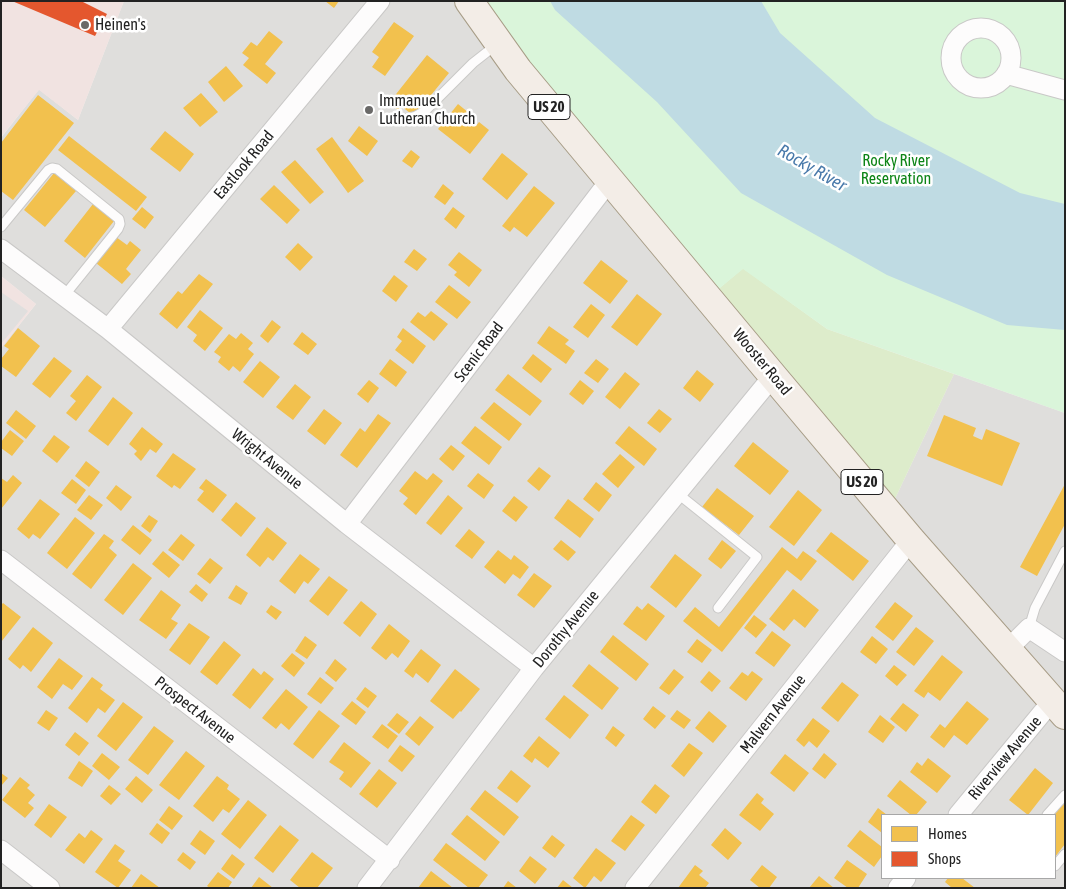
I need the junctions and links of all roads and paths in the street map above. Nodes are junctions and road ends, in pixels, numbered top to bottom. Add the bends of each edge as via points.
1 (380, 1) edge
2 (469, 1) edge
3 (498, 43) junction
4 (1006, 74) dead end
5 (1065, 90) edge
6 (401, 120) dead end
7 (610, 180) junction
8 (1, 227) edge
9 (1, 248) edge
10 (64, 296) junction
11 (108, 329) junction
12 (773, 376) junction
13 (677, 493) junction
14 (347, 524) junction
15 (911, 540) junction
16 (1065, 552) edge
17 (1, 560) edge
18 (718, 608) dead end
19 (1029, 628) junction
20 (1008, 649) junction
21 (1065, 652) edge
22 (534, 668) junction
23 (1059, 708) edge
24 (1065, 794) edge
25 (959, 814) edge
26 (1048, 814) edge
27 (1, 850) edge
28 (1065, 854) edge
29 (390, 860) junction
30 (1056, 865) edge
31 (50, 888) edge
32 (367, 888) edge
33 (635, 888) edge

1 - 11 street, Eastlook Road
2 - 3 main road, Wooster Road / US 20
3 - 6 lane via 425,111
3 - 7 main road, Wooster Road / US 20
4 - 5 street
7 - 12 main road, Wooster Road / US 20
7 - 14 street, Scenic Road
8 - 10 lane via 52,168 119,219 118,230
9 - 10 street, Wright Avenue
10 - 11 street, Wright Avenue
11 - 14 street, Wright Avenue
12 - 13 street, Dorothy Avenue
12 - 15 main road, Wooster Road / US 20
13 - 18 lane via 757,557
13 - 22 street, Dorothy Avenue
14 - 22 street, Wright Avenue
15 - 20 main road, Wooster Road / US 20
15 - 33 street, Malvern Avenue
16 - 19 lane via 1035,608
17 - 29 street, Prospect Avenue
19 - 20 street
19 - 21 street
20 - 23 main road, Wooster Road / US 20
22 - 29 street, Dorothy Avenue
23 - 25 street, Riverview Avenue
24 - 26 lane
27 - 31 street
28 - 30 lane
29 - 32 street, Dorothy Avenue

